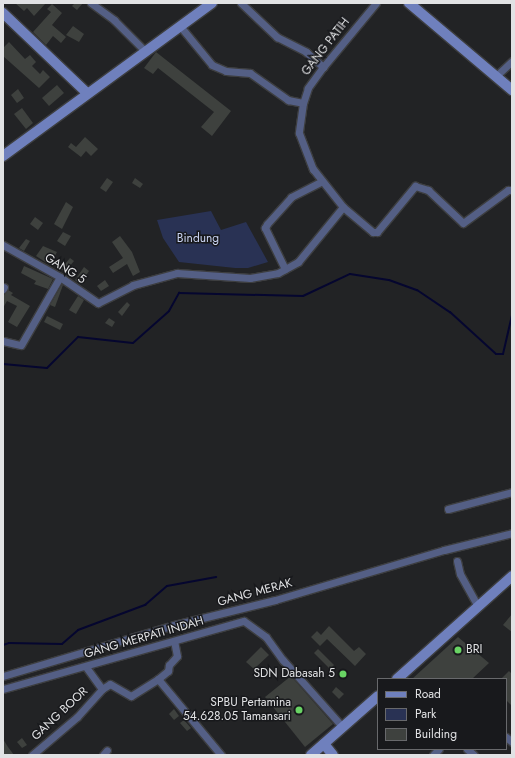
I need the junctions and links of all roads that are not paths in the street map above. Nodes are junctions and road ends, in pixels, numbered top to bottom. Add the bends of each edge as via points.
1 (90, 3) edge
2 (212, 3) edge
3 (242, 3) edge
4 (376, 3) edge
5 (409, 3) edge
6 (3, 13) edge
7 (180, 26) junction
8 (145, 52) junction
9 (512, 61) edge
10 (323, 67) junction
11 (496, 76) junction
12 (512, 90) edge
13 (87, 93) junction
14 (303, 103) junction
15 (3, 156) edge
16 (322, 181) junction
17 (512, 190) edge
18 (343, 207) junction
19 (3, 245) edge
20 (285, 269) junction
21 (60, 277) junction
22 (3, 341) edge
23 (512, 492) edge
24 (448, 510) dead end
25 (512, 533) edge
26 (457, 561) dead end
27 (512, 576) edge
28 (478, 606) junction
29 (174, 641) junction
30 (86, 666) junction
31 (3, 676) edge
32 (398, 678) edge
33 (158, 679) junction
34 (3, 689) edge
35 (102, 689) junction
36 (377, 697) edge
37 (341, 725) dead end
38 (324, 744) junction
39 (32, 755) edge
40 (221, 755) edge
41 (311, 755) edge
42 (333, 755) edge

1 - 8 street via 114,20
2 - 7 street
3 - 10 street via 277,37 306,52
4 - 10 street, GANG PATIH
5 - 11 street
6 - 13 street
7 - 8 street
7 - 14 street via 212,65 226,71 250,73 288,100
8 - 13 street
9 - 11 street
10 - 14 street, GANG PATIH via 308,88
11 - 12 street
13 - 15 street
14 - 16 street, GANG PATIH via 299,133 306,155
16 - 18 street
16 - 20 street via 291,197 265,228
17 - 18 street via 508,190 463,223 428,190 415,186 399,201 377,232 373,232
18 - 20 street via 298,262
19 - 21 street, GANG 5
20 - 21 street, GANG 5 via 250,278 178,273 148,280 95,302
21 - 22 street via 21,345
23 - 24 street
25 - 31 street, GANG MERAK via 444,550 275,600 174,625
26 - 28 street via 460,574
27 - 28 street
28 - 32 street
29 - 30 street, GANG MERPATI INDAH
29 - 33 street via 177,656 169,665 168,671
29 - 37 street, GANG MERPATI INDAH via 244,621 266,637
30 - 34 street, GANG MERPATI INDAH
30 - 35 street
33 - 35 street via 130,696 110,684
33 - 40 street
35 - 39 street, GANG BOOR via 77,717
36 - 38 street
38 - 41 street
38 - 42 street

